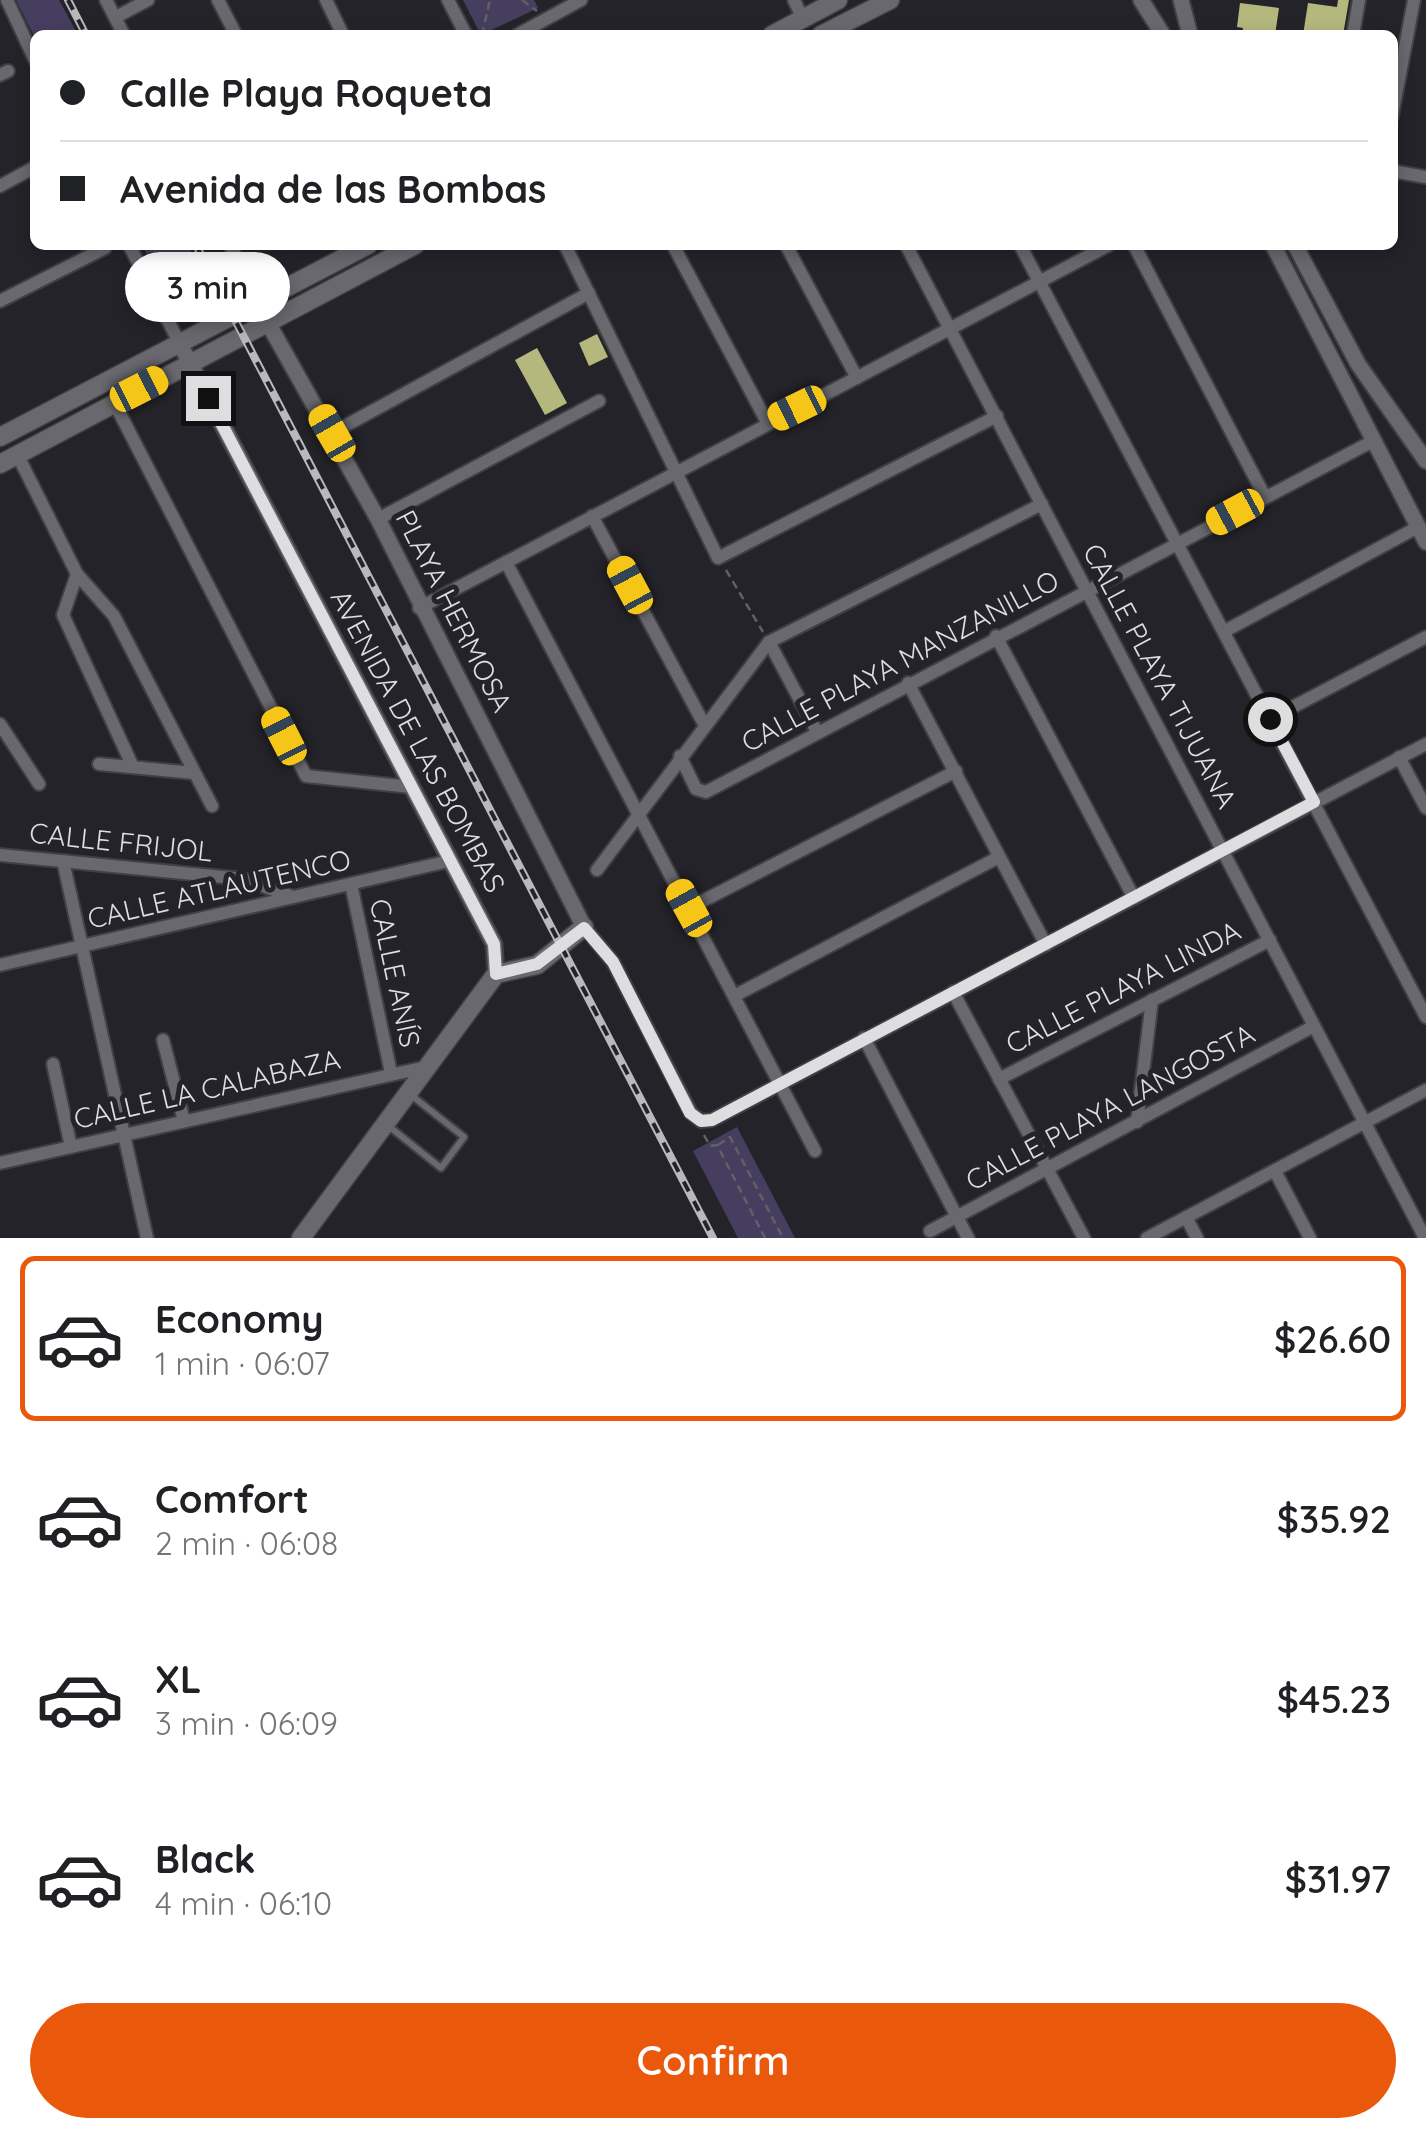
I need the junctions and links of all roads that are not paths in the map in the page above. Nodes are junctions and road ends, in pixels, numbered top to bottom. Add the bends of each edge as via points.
1 (6, 0) edge
2 (106, 0) edge
3 (148, 0) edge
4 (218, 0) edge
5 (326, 0) edge
6 (448, 0) edge
7 (581, 0) edge
8 (794, 0) edge
9 (838, 0) edge
10 (890, 0) edge
11 (1141, 0) edge
12 (1182, 0) edge
13 (1359, 0) edge
14 (1414, 0) edge
15 (116, 18) junction
16 (803, 18) junction
17 (122, 30) edge
18 (233, 30) edge
19 (341, 30) edge
20 (463, 30) edge
21 (526, 30) edge
22 (781, 30) edge
23 (831, 30) edge
24 (1160, 30) edge
25 (1189, 30) edge
26 (1355, 30) edge
27 (30, 50) edge
28 (1398, 68) edge
29 (30, 170) edge
30 (1398, 173) edge
31 (1426, 177) edge
32 (0, 186) edge
33 (101, 250) edge
34 (131, 250) edge
35 (232, 250) edge
36 (345, 250) edge
37 (406, 250) edge
38 (568, 250) edge
39 (676, 250) edge
40 (789, 250) edge
41 (909, 250) edge
42 (1022, 250) edge
43 (1099, 250) edge
44 (1137, 250) edge
45 (1276, 250) edge
46 (1298, 250) edge
47 (1038, 282) junction
48 (589, 293) junction
49 (0, 301) edge
50 (258, 302) junction
51 (268, 323) junction
52 (950, 330) junction
53 (180, 344) junction
54 (190, 363) junction
55 (857, 378) junction
56 (599, 401) dead end
57 (114, 402) junction
58 (1386, 408) junction
59 (996, 416) junction
60 (767, 422) junction
61 (332, 433) junction
62 (1369, 434) junction
63 (0, 437) edge
64 (18, 454) junction
65 (1426, 461) edge
66 (0, 464) edge
67 (676, 474) junction
68 (1265, 497) junction
69 (1042, 504) junction
70 (592, 516) junction
71 (378, 518) junction
72 (1422, 534) edge
73 (1176, 544) junction
74 (506, 562) junction
75 (77, 574) junction
76 (1087, 590) junction
77 (420, 608) junction
78 (1225, 631) junction
79 (996, 636) junction
80 (1426, 637) edge
81 (769, 642) junction
82 (908, 684) junction
83 (1270, 719) junction
84 (0, 724) edge
85 (704, 724) junction
86 (817, 732) junction
87 (1426, 744) edge
88 (6, 748) edge
89 (680, 756) junction
90 (1399, 757) junction
91 (99, 764) dead end
92 (133, 766) junction
93 (956, 771) junction
94 (194, 773) junction
95 (39, 784) dead end
96 (410, 787) junction
97 (1314, 802) junction
98 (212, 806) dead end
99 (1426, 808) edge
100 (638, 814) junction
101 (1223, 850) junction
102 (0, 855) edge
103 (999, 857) junction
104 (63, 861) junction
105 (449, 861) junction
106 (597, 870) dead end
107 (351, 884) junction
108 (294, 897) junction
109 (1134, 898) junction
110 (689, 908) junction
111 (584, 928) junction
112 (1270, 940) junction
113 (1046, 944) junction
114 (81, 947) junction
115 (0, 966) edge
116 (496, 974) junction
117 (953, 992) junction
118 (736, 995) junction
119 (1152, 1000) junction
120 (1426, 1018) edge
121 (1314, 1026) junction
122 (864, 1038) junction
123 (164, 1040) dead end
124 (53, 1064) dead end
125 (426, 1067) junction
126 (391, 1073) junction
127 (998, 1079) junction
128 (780, 1083) junction
129 (1426, 1090) edge
130 (408, 1092) junction
131 (184, 1121) junction
132 (1137, 1122) junction
133 (385, 1123) junction
134 (1366, 1123) junction
135 (125, 1134) junction
136 (71, 1146) junction
137 (815, 1151) dead end
138 (0, 1163) edge
139 (1045, 1170) junction
140 (1275, 1171) junction
141 (1186, 1216) junction
142 (957, 1217) junction
143 (930, 1231) dead end
144 (147, 1238) edge
145 (301, 1238) edge
146 (968, 1238) edge
147 (1084, 1238) edge
148 (1147, 1238) edge
149 (1197, 1238) edge
150 (1310, 1238) edge
151 (1425, 1238) edge

1 - 27 street
2 - 15 street
3 - 15 street
4 - 18 street
5 - 19 street
6 - 20 street
7 - 21 street
8 - 16 street
9 - 16 main road
10 - 23 main road
11 - 24 street
12 - 25 street
13 - 26 street
14 - 28 street
15 - 17 street
16 - 22 main road
29 - 32 street
30 - 31 street
33 - 49 street
34 - 53 street, AVENIDA DE LAS BOMBAS
35 - 50 street
36 - 50 main road
37 - 51 main road
38 - 48 street
39 - 60 street
40 - 55 street
41 - 52 street, CALLE PLAYA TIJUANA
42 - 47 street
43 - 47 street
44 - 68 street
45 - 62 street
46 - 58 street
47 - 52 street
47 - 73 street
48 - 61 street
48 - 67 street
50 - 53 main road
51 - 54 main road
51 - 61 street, PLAYA HERMOSA
52 - 55 street
52 - 59 street, CALLE PLAYA TIJUANA
53 - 54 street, AVENIDA DE LAS BOMBAS
53 - 63 main road
54 - 57 main road
54 - 96 street, AVENIDA DE LAS BOMBAS
55 - 60 street
56 - 71 street
57 - 64 main road
57 - 96 street via 306,776
58 - 62 street
58 - 65 street
59 - 67 street via 718,558
59 - 69 street, CALLE PLAYA TIJUANA
60 - 67 street
61 - 71 street, PLAYA HERMOSA
62 - 68 street, CALLE PLAYA MANZANILLO
62 - 72 street
64 - 66 main road
64 - 75 street
67 - 70 street
68 - 73 street, CALLE PLAYA MANZANILLO
69 - 76 street, CALLE PLAYA TIJUANA
69 - 81 street
70 - 74 street
70 - 85 street
71 - 77 street, PLAYA HERMOSA
72 - 78 street
73 - 76 street, CALLE PLAYA MANZANILLO
73 - 78 street
74 - 77 street
74 - 100 street
75 - 92 street via 62,615
75 - 94 street via 114,616
76 - 79 street, CALLE PLAYA MANZANILLO
76 - 101 street, CALLE PLAYA TIJUANA
77 - 111 street, PLAYA HERMOSA
78 - 83 street
79 - 82 street, CALLE PLAYA MANZANILLO
79 - 109 street
80 - 83 street
81 - 85 street
81 - 86 street
82 - 86 street, CALLE PLAYA MANZANILLO
82 - 93 street
83 - 97 street
84 - 88 street
85 - 89 street
86 - 89 street, CALLE PLAYA MANZANILLO via 706,792 696,789
87 - 90 street
88 - 95 street
89 - 100 street
90 - 97 street
90 - 99 street
91 - 92 street
92 - 94 street
93 - 103 street
93 - 110 street
94 - 98 street
96 - 105 street, AVENIDA DE LAS BOMBAS
97 - 101 street
97 - 120 street
100 - 106 street
100 - 110 street
101 - 109 street
101 - 112 street, CALLE PLAYA TIJUANA
102 - 104 street, CALLE FRIJOL
103 - 113 street
103 - 118 street
104 - 108 street, CALLE FRIJOL via 244,879
104 - 114 street
105 - 107 street, CALLE ATLAUTENCO
105 - 116 street, AVENIDA DE LAS BOMBAS via 494,944
107 - 108 street, CALLE ATLAUTENCO
107 - 126 street, CALLE ANÍS
108 - 114 street, CALLE ATLAUTENCO
109 - 113 street
110 - 118 street
111 - 116 main road via 537,964
111 - 128 street, PLAYA HERMOSA via 613,962 690,1113 712,1120
112 - 119 street, CALLE PLAYA LINDA
112 - 121 street, CALLE PLAYA TIJUANA
113 - 117 street
114 - 115 street, CALLE ATLAUTENCO
114 - 135 street
116 - 125 main road
117 - 122 street
117 - 127 street
118 - 128 street
119 - 127 street, CALLE PLAYA LINDA
119 - 132 street
121 - 132 street, CALLE PLAYA LANGOSTA
121 - 134 street, CALLE PLAYA TIJUANA
122 - 128 street
122 - 142 street
123 - 131 street
124 - 136 street
125 - 126 street, CALLE LA CALABAZA
125 - 130 main road
126 - 131 street, CALLE LA CALABAZA
127 - 139 street
128 - 137 street
129 - 134 street
130 - 133 main road
130 - 133 lane via 464,1138 441,1168
131 - 135 street, CALLE LA CALABAZA
132 - 139 street, CALLE PLAYA LANGOSTA
133 - 145 main road
134 - 140 street
134 - 151 street, CALLE PLAYA TIJUANA
135 - 136 street, CALLE LA CALABAZA
135 - 144 street
136 - 138 street, CALLE LA CALABAZA
139 - 142 street, CALLE PLAYA LANGOSTA
139 - 147 street
140 - 141 street
140 - 150 street
141 - 148 street
141 - 149 street
142 - 143 street, CALLE PLAYA LANGOSTA
142 - 146 street

